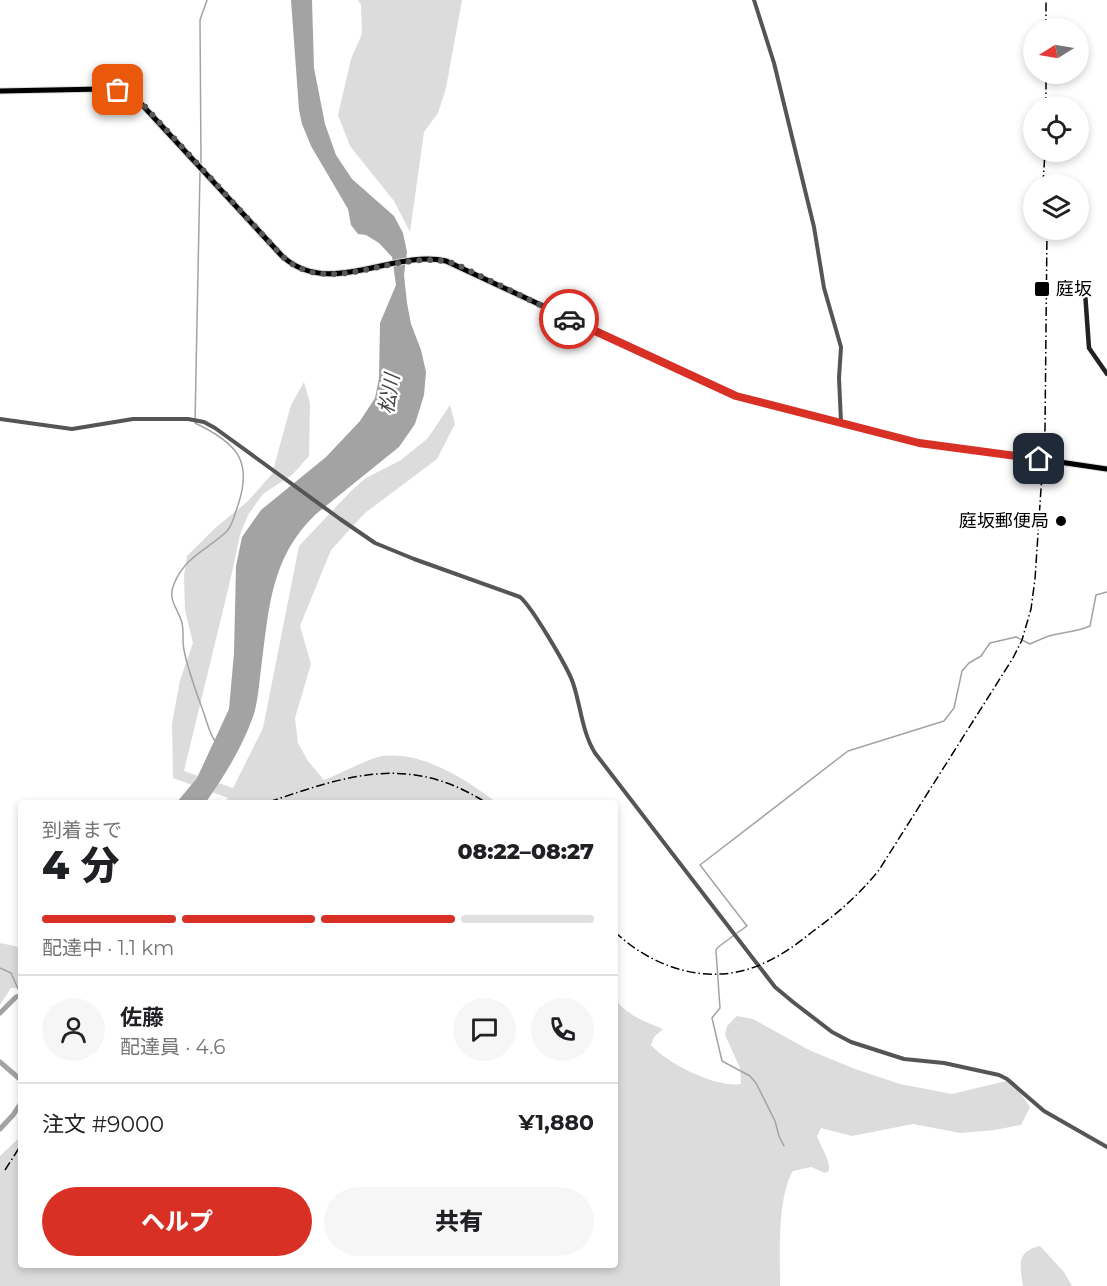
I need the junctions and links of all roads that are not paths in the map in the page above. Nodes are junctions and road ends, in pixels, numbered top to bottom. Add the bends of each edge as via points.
1 (754, 0) edge
2 (0, 91) edge
3 (1062, 292) dead end
4 (1107, 374) edge
5 (0, 419) edge
6 (841, 423) junction
7 (1107, 469) edge
8 (1107, 1147) edge

1 - 6 street via 774,63 841,347
2 - 6 main road via 103,89 129,93 275,249 292,265 310,273 431,259 453,263 727,393
3 - 4 main road via 1085,292 1089,348
5 - 8 street via 72,429 133,419 196,420 215,428 357,532 395,552 520,597 568,672 595,753 778,990 850,1042 904,1059 999,1075 1044,1111
6 - 7 main road via 919,443

